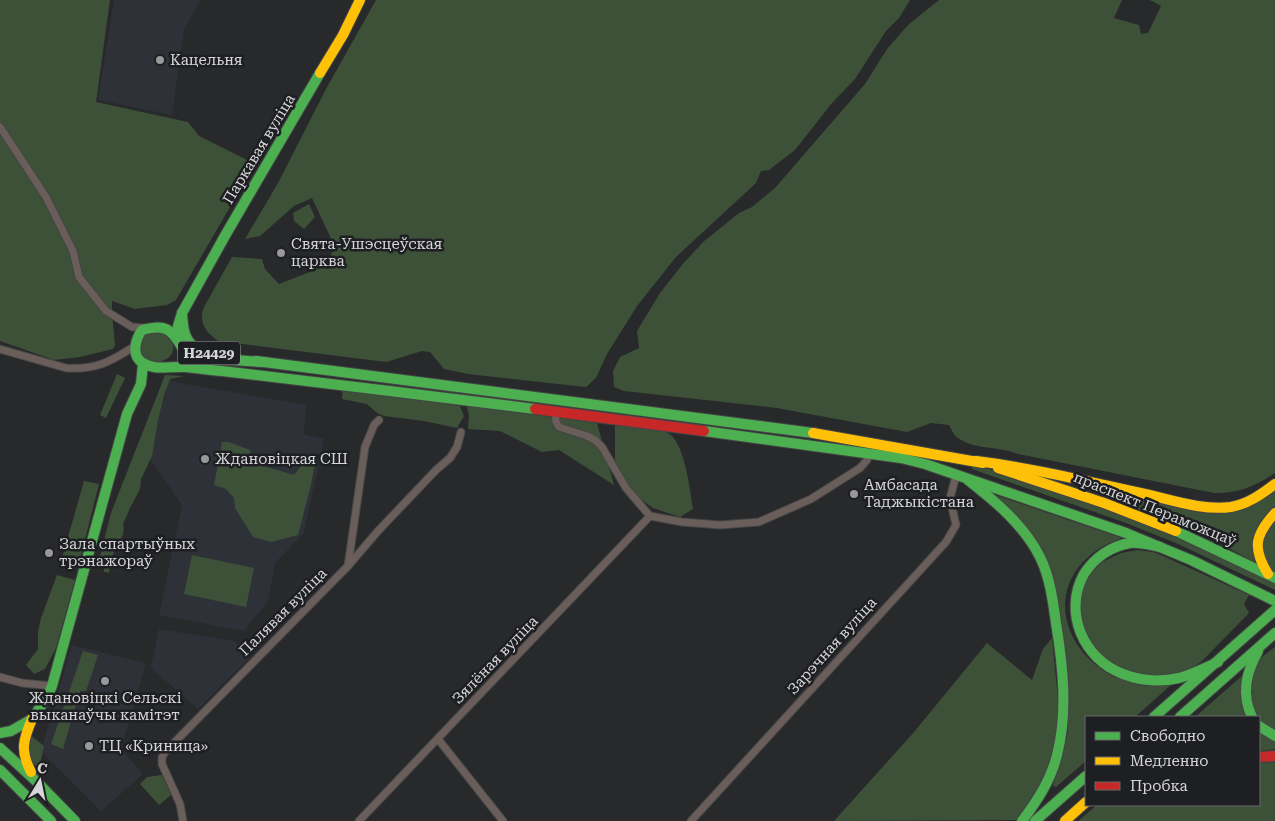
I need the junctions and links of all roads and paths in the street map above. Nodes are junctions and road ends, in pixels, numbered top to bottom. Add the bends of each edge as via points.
1 (360, 0) edge
2 (0, 126) edge
3 (182, 313) junction
4 (162, 326) junction
5 (178, 341) junction
6 (136, 346) junction
7 (0, 349) edge
8 (264, 362) junction
9 (160, 367) junction
10 (141, 384) junction
11 (555, 411) junction
12 (380, 420) dead end
13 (461, 432) dead end
14 (869, 453) junction
15 (973, 461) junction
16 (956, 476) junction
17 (968, 480) junction
18 (1275, 484) edge
19 (1275, 513) edge
20 (650, 516) junction
21 (1160, 547) junction
22 (348, 566) junction
23 (1271, 576) edge
24 (1275, 601) edge
25 (1275, 610) edge
26 (1275, 633) edge
27 (1263, 642) junction
28 (1218, 662) junction
29 (0, 677) edge
30 (52, 686) junction
31 (1155, 716) edge
32 (1181, 716) edge
33 (1252, 716) edge
34 (32, 718) junction
35 (1260, 727) edge
36 (0, 732) edge
37 (1275, 736) edge
38 (438, 739) junction
39 (0, 748) edge
40 (1275, 756) edge
41 (1260, 757) edge
42 (0, 770) edge
43 (1085, 777) edge
44 (36, 781) junction
45 (1085, 803) edge
46 (51, 821) edge
47 (75, 821) edge
48 (184, 821) edge
49 (359, 821) edge
50 (503, 821) edge
51 (691, 821) edge
52 (1022, 821) edge
53 (1035, 821) edge
54 (1065, 821) edge

1 - 3 main road, Паркавая вуліца / Н24429 via 343,35
2 - 6 street via 46,197 72,251 79,277
3 - 4 main road, Паркавая вуліца / Н24429
3 - 5 main road, Паркавая вуліца / Н24429
3 - 8 main road, Н24429 via 183,330 192,347 204,353
4 - 5 main road, Н24429
4 - 6 main road, Н24429 via 147,328
5 - 8 main road via 189,354
5 - 9 main road, Н24429 via 173,360
6 - 7 street via 100,365 76,368
6 - 9 main road, Н24429
6 - 10 main road, Н24429
8 - 15 main road, праспект Пераможцаў via 813,433
9 - 10 main road, Н24429
9 - 11 main road via 338,384
10 - 30 main road, Н24429 via 127,414
11 - 14 main road
11 - 20 street via 559,427 587,436 602,447 626,488
12 - 22 street via 374,425 365,447
13 - 22 street, Палявая вуліца via 450,458 384,524
14 - 16 main road via 916,462
14 - 20 street via 860,468 811,499 759,522 720,525
15 - 17 main road via 966,468
15 - 18 main road via 1006,464 1218,507 1247,502
15 - 23 main road, праспект Пераможцаў via 1126,510
16 - 17 main road
16 - 51 street, Зарэчная вуліца via 950,498 956,525 946,542
17 - 21 main road via 1104,524
17 - 52 main road via 1001,507 1026,535 1039,556 1052,590 1063,688 1061,741 1046,785
19 - 23 main road via 1258,535 1256,547 1260,563
20 - 38 street, Зялёная вуліца
21 - 24 main road
21 - 28 main road via 1131,543 1106,552 1090,565 1078,584 1074,604 1074,615 1082,638 1103,663 1115,671 1142,680 1185,677
22 - 48 street, Палявая вуліца via 165,752 162,764
25 - 28 main road
26 - 27 main road
27 - 32 main road
27 - 33 main road via 1245,680 1246,703
28 - 31 main road
29 - 30 street
30 - 34 main road, Н24429
34 - 36 main road, Н24429 via 11,731
34 - 44 main road, Н24429 via 25,733 23,751
35 - 37 main road
38 - 49 street, Зялёная вуліца
38 - 50 street
39 - 44 main road
40 - 41 main road
42 - 46 main road
43 - 53 main road
44 - 47 main road
45 - 54 main road

